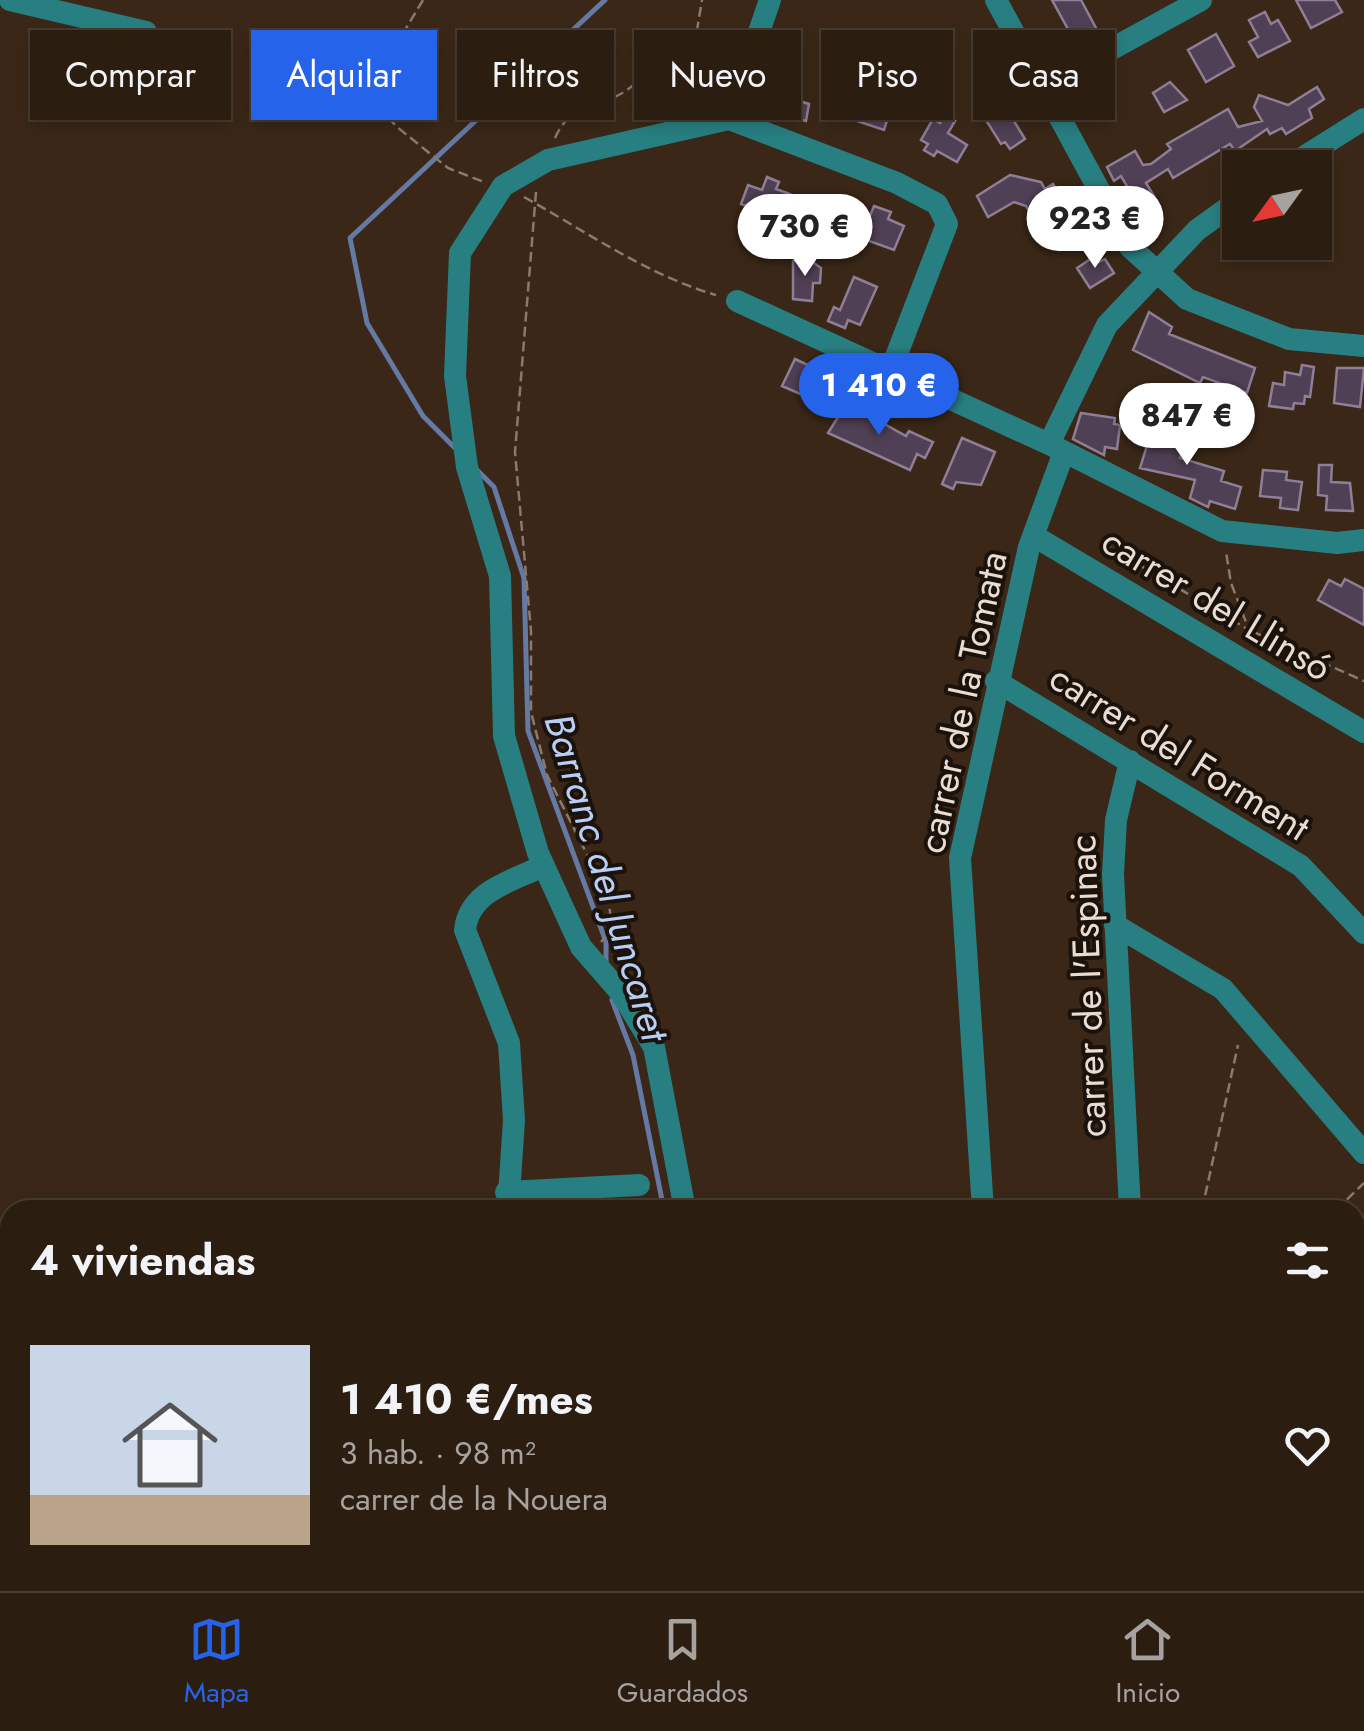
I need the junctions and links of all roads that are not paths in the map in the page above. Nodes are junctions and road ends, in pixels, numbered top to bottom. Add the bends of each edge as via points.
1 (10, 0) edge
2 (770, 0) edge
3 (996, 0) edge
4 (1201, 0) edge
5 (138, 30) edge
6 (759, 30) edge
7 (1014, 30) edge
8 (1115, 47) edge
9 (1364, 119) edge
10 (724, 120) edge
11 (731, 120) edge
12 (1064, 120) edge
13 (1315, 150) edge
14 (1222, 212) edge
15 (1157, 271) junction
16 (737, 301) road end
17 (1364, 346) edge
18 (890, 372) junction
19 (1057, 448) junction
20 (1034, 536) junction
21 (1364, 540) edge
22 (996, 680) junction
23 (1364, 732) edge
24 (1130, 761) junction
25 (544, 866) junction
26 (1115, 924) junction
27 (1364, 934) edge
28 (1364, 1153) edge
29 (639, 1186) dead end
30 (507, 1200) edge
31 (516, 1200) edge
32 (683, 1200) edge
33 (982, 1200) edge
34 (1129, 1200) edge

1 - 5 street
2 - 6 street
3 - 7 street
4 - 8 street
9 - 13 street
10 - 25 street via 548,160 503,186 460,253 454,376 467,466 500,576 504,736
11 - 18 street via 937,204 947,224
12 - 15 street via 1130,247
14 - 15 street, carrer de la Tomata
15 - 17 street via 1187,298 1289,339
15 - 19 street, carrer de la Tomata via 1107,325
16 - 18 street
18 - 19 street
19 - 20 street, carrer de la Tomata
19 - 21 street via 1222,531
20 - 22 street, carrer de la Tomata
20 - 23 street, carrer del Llinsó
22 - 24 street, carrer del Forment
22 - 33 street, carrer de la Tomata via 960,858
24 - 26 street, carrer de l'Espinac via 1116,820
24 - 27 street, carrer del Forment via 1301,866
25 - 30 street via 480,896 467,912 465,930 509,1043 514,1120
25 - 32 street via 590,956 654,1047
26 - 28 street via 1223,989
26 - 34 street, carrer de l'Espinac
29 - 31 street

